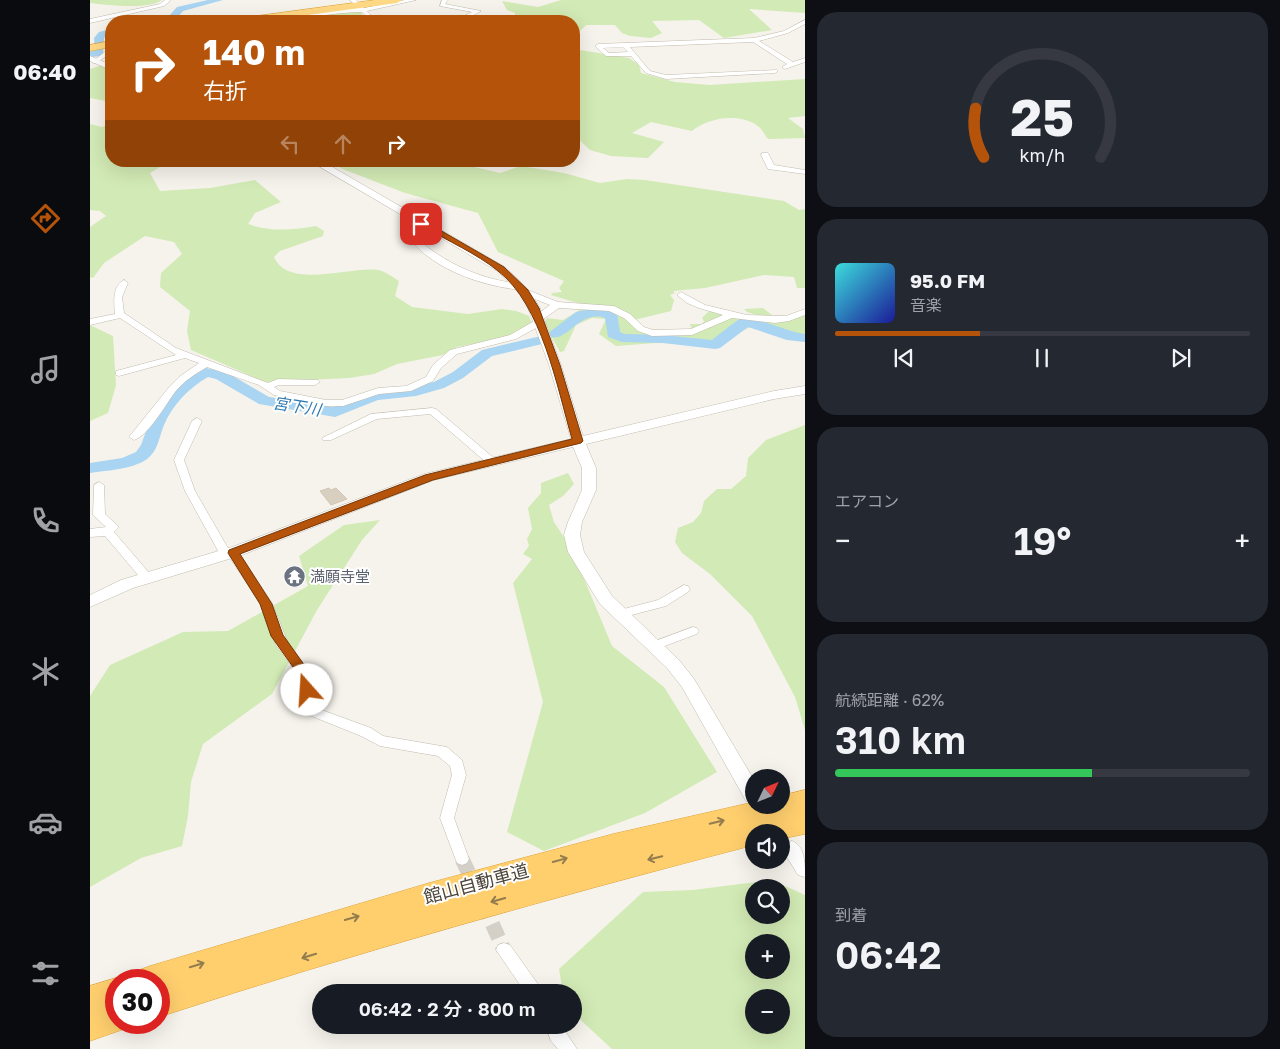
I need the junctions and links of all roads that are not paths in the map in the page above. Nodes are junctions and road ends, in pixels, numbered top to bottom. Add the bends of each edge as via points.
1 (168, 0) edge
2 (398, 0) edge
3 (413, 0) edge
4 (445, 0) edge
5 (358, 5) edge
6 (117, 15) edge
7 (286, 15) edge
8 (307, 15) edge
9 (367, 15) edge
10 (470, 15) edge
11 (105, 18) edge
12 (90, 21) edge
13 (805, 22) edge
14 (642, 37) dead end
15 (754, 40) junction
16 (637, 44) junction
17 (625, 45) junction
18 (105, 49) edge
19 (92, 54) edge
20 (633, 54) junction
21 (805, 60) edge
22 (105, 64) edge
23 (792, 64) junction
24 (765, 155) dead end
25 (325, 167) edge
26 (805, 172) edge
27 (423, 223) junction
28 (124, 283) dead end
29 (523, 290) junction
30 (681, 295) dead end
31 (557, 305) junction
32 (805, 312) edge
33 (121, 315) junction
34 (731, 315) junction
35 (539, 320) junction
36 (90, 322) edge
37 (185, 354) junction
38 (206, 363) junction
39 (119, 373) dead end
40 (314, 382) dead end
41 (268, 386) junction
42 (805, 390) edge
43 (197, 422) dead end
44 (134, 437) dead end
45 (327, 438) dead end
46 (578, 441) junction
47 (491, 461) junction
48 (99, 484) dead end
49 (108, 532) junction
50 (90, 533) edge
51 (230, 554) junction
52 (147, 578) junction
53 (684, 589) dead end
54 (90, 602) edge
55 (620, 614) junction
56 (693, 632) dead end
57 (654, 646) junction
58 (745, 782) edge
59 (805, 801) edge
60 (805, 823) edge
61 (790, 826) edge
62 (745, 836) edge
63 (792, 849) dead end
64 (462, 858) tunnel mouth
65 (805, 869) edge
66 (504, 950) tunnel mouth
67 (170, 974) edge
68 (528, 984) edge
69 (105, 995) edge
70 (90, 1000) edge
71 (170, 1000) edge
72 (105, 1021) edge
73 (90, 1026) edge
74 (559, 1034) edge
75 (569, 1049) edge

1 - 6 street via 162,5
2 - 5 highway
3 - 5 street
4 - 10 street via 442,5 478,11
5 - 7 highway
5 - 8 street via 346,10
5 - 9 street
11 - 12 street
13 - 15 street via 784,33
14 - 16 street
15 - 16 street
15 - 23 street
16 - 17 street
17 - 20 street
17 - 20 street via 598,46 608,55
18 - 19 highway
19 - 22 street
20 - 23 street via 648,72 670,77 775,73
21 - 23 street
24 - 26 street via 771,167
25 - 27 street
27 - 29 street via 501,269
27 - 29 street via 419,226 418,244 428,251 478,279
28 - 33 street via 118,297
29 - 31 street
29 - 35 street
30 - 34 street via 705,308
31 - 34 street via 611,308 652,333 692,332
31 - 35 street
32 - 34 street via 778,319
33 - 36 street
33 - 37 street via 173,350
35 - 41 street via 509,338 453,352 433,370 430,379 408,389 383,390 326,404 284,395
35 - 46 street
37 - 38 street
37 - 39 street
38 - 41 street
38 - 44 street via 171,388
40 - 41 street via 278,382
42 - 46 street via 774,394
43 - 51 street via 179,460 182,474
45 - 47 street via 375,416 432,411
46 - 47 street
46 - 55 street via 589,468 590,481 588,495 574,522 573,543 594,582
47 - 51 street via 429,477
48 - 49 street via 99,515 114,527
49 - 50 street
49 - 52 street
51 - 52 street
51 - 64 street via 266,604 282,645 299,666 309,707 314,712 380,741 442,751 456,764 459,775 447,818
52 - 54 street via 112,590
53 - 55 street via 662,603
55 - 57 street
56 - 57 street
57 - 58 street via 688,683
67 -> 59 highway, 館山自動車道 via 438,893 613,846
60 - 61 highway
62 -> 71 highway, 館山自動車道 via 434,918
63 - 65 street
66 - 68 street
69 - 70 highway
72 - 73 highway
74 - 75 street

